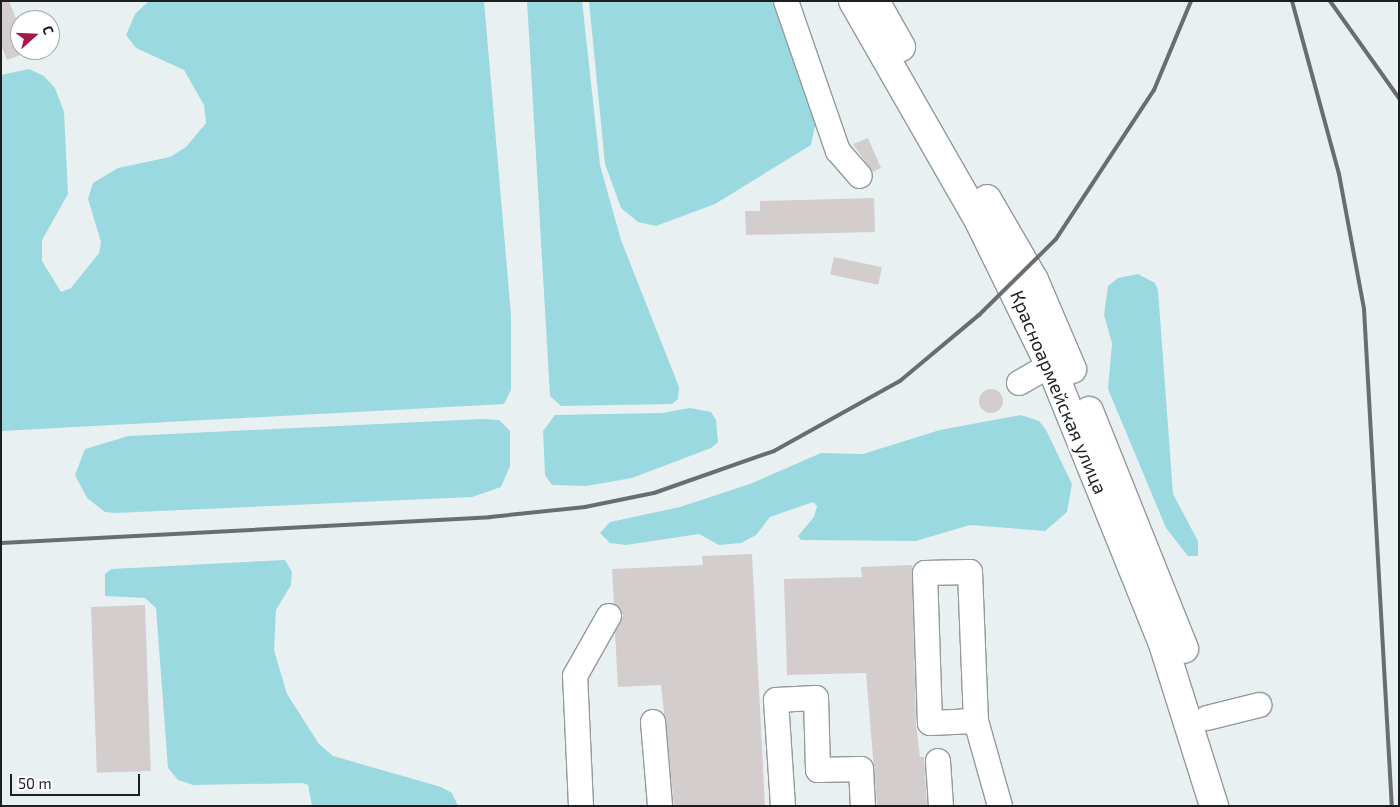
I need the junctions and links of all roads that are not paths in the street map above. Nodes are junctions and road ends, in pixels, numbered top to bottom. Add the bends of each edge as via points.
1 (786, 1) edge
2 (852, 1) edge
3 (875, 1) edge
4 (860, 176) dead end
5 (1050, 365) junction
6 (1019, 383) dead end
7 (609, 616) dead end
8 (1259, 705) dead end
9 (1207, 718) junction
10 (976, 721) junction
11 (653, 722) dead end
12 (938, 761) dead end
13 (580, 806) edge
14 (660, 806) edge
15 (783, 806) edge
16 (863, 806) edge
17 (941, 806) edge
18 (1000, 806) edge
19 (1214, 806) edge
20 (1234, 806) edge

1 - 4 lane via 838,150
2 - 5 main road, Красноармейская улица via 980,223
3 - 9 main road, Красноармейская улица via 1043,298 1134,515
5 - 6 lane
5 - 19 main road, Красноармейская улица via 1163,644
7 - 13 lane via 575,676
8 - 9 lane
9 - 20 main road, Красноармейская улица
10 - 10 lane via 930,723 925,574 970,572
10 - 18 lane
11 - 14 lane
12 - 17 lane
15 - 16 lane via 776,700 816,698 818,770 861,769

